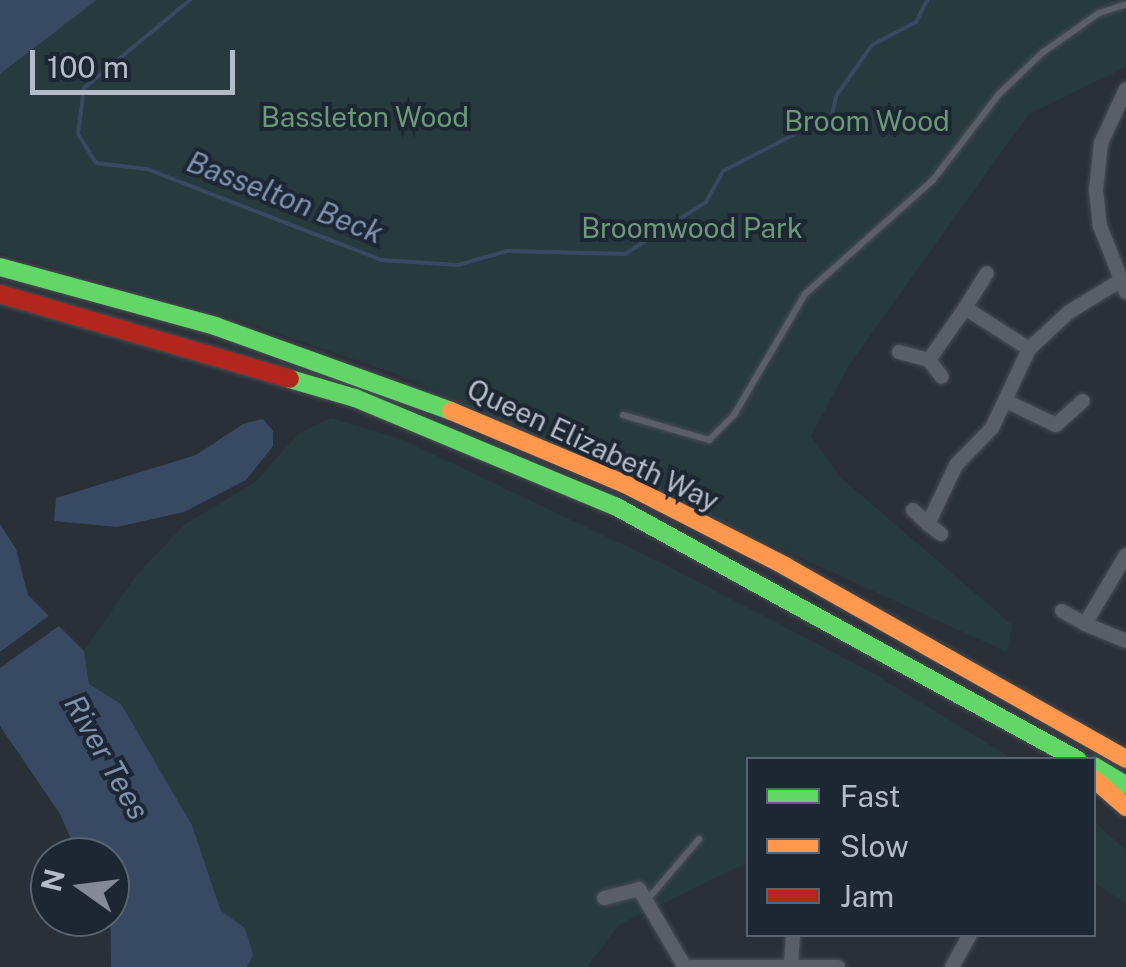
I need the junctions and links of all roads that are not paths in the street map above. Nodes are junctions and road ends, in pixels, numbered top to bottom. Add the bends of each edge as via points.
1 (1126, 4) edge
2 (1123, 99) edge
3 (0, 268) edge
4 (986, 274) dead end
5 (1123, 287) edge
6 (0, 294) edge
7 (964, 308) junction
8 (1028, 348) junction
9 (899, 352) dead end
10 (928, 360) junction
11 (942, 377) dead end
12 (1083, 400) dead end
13 (1008, 402) junction
14 (623, 415) dead end
15 (913, 510) dead end
16 (928, 524) junction
17 (941, 534) dead end
18 (1126, 555) edge
19 (1062, 612) dead end
20 (1085, 624) junction
21 (1126, 641) edge
22 (1070, 757) edge
23 (1126, 760) edge
24 (1096, 767) edge
25 (1096, 781) edge
26 (1126, 785) edge
27 (1126, 807) edge
28 (699, 839) dead end
29 (604, 898) dead end
30 (647, 900) junction
31 (792, 937) edge
32 (968, 937) edge
33 (790, 965) edge
34 (685, 967) edge
35 (693, 967) edge
36 (838, 967) edge
37 (952, 967) edge

1 - 14 lane via 1099,13 1042,54 999,94 933,180 806,294 734,415 709,440
2 - 5 street via 1101,143 1096,190 1100,226
3 - 23 street, Queen Elizabeth Way via 215,326 489,424 785,566
4 - 7 street
5 - 8 street via 1069,312
6 - 22 street, Queen Elizabeth Way via 355,398 598,499 773,588
7 - 8 street
7 - 10 street
8 - 13 street
9 - 10 street
10 - 11 street
12 - 13 street via 1056,425
13 - 16 street via 956,465
15 - 16 street
16 - 17 street
18 - 20 street
19 - 20 street
20 - 21 street
24 - 26 street
25 - 27 street
28 - 30 lane
29 - 30 street via 640,890
30 - 34 street
31 - 33 street
32 - 37 street
33 - 35 street
33 - 36 street

